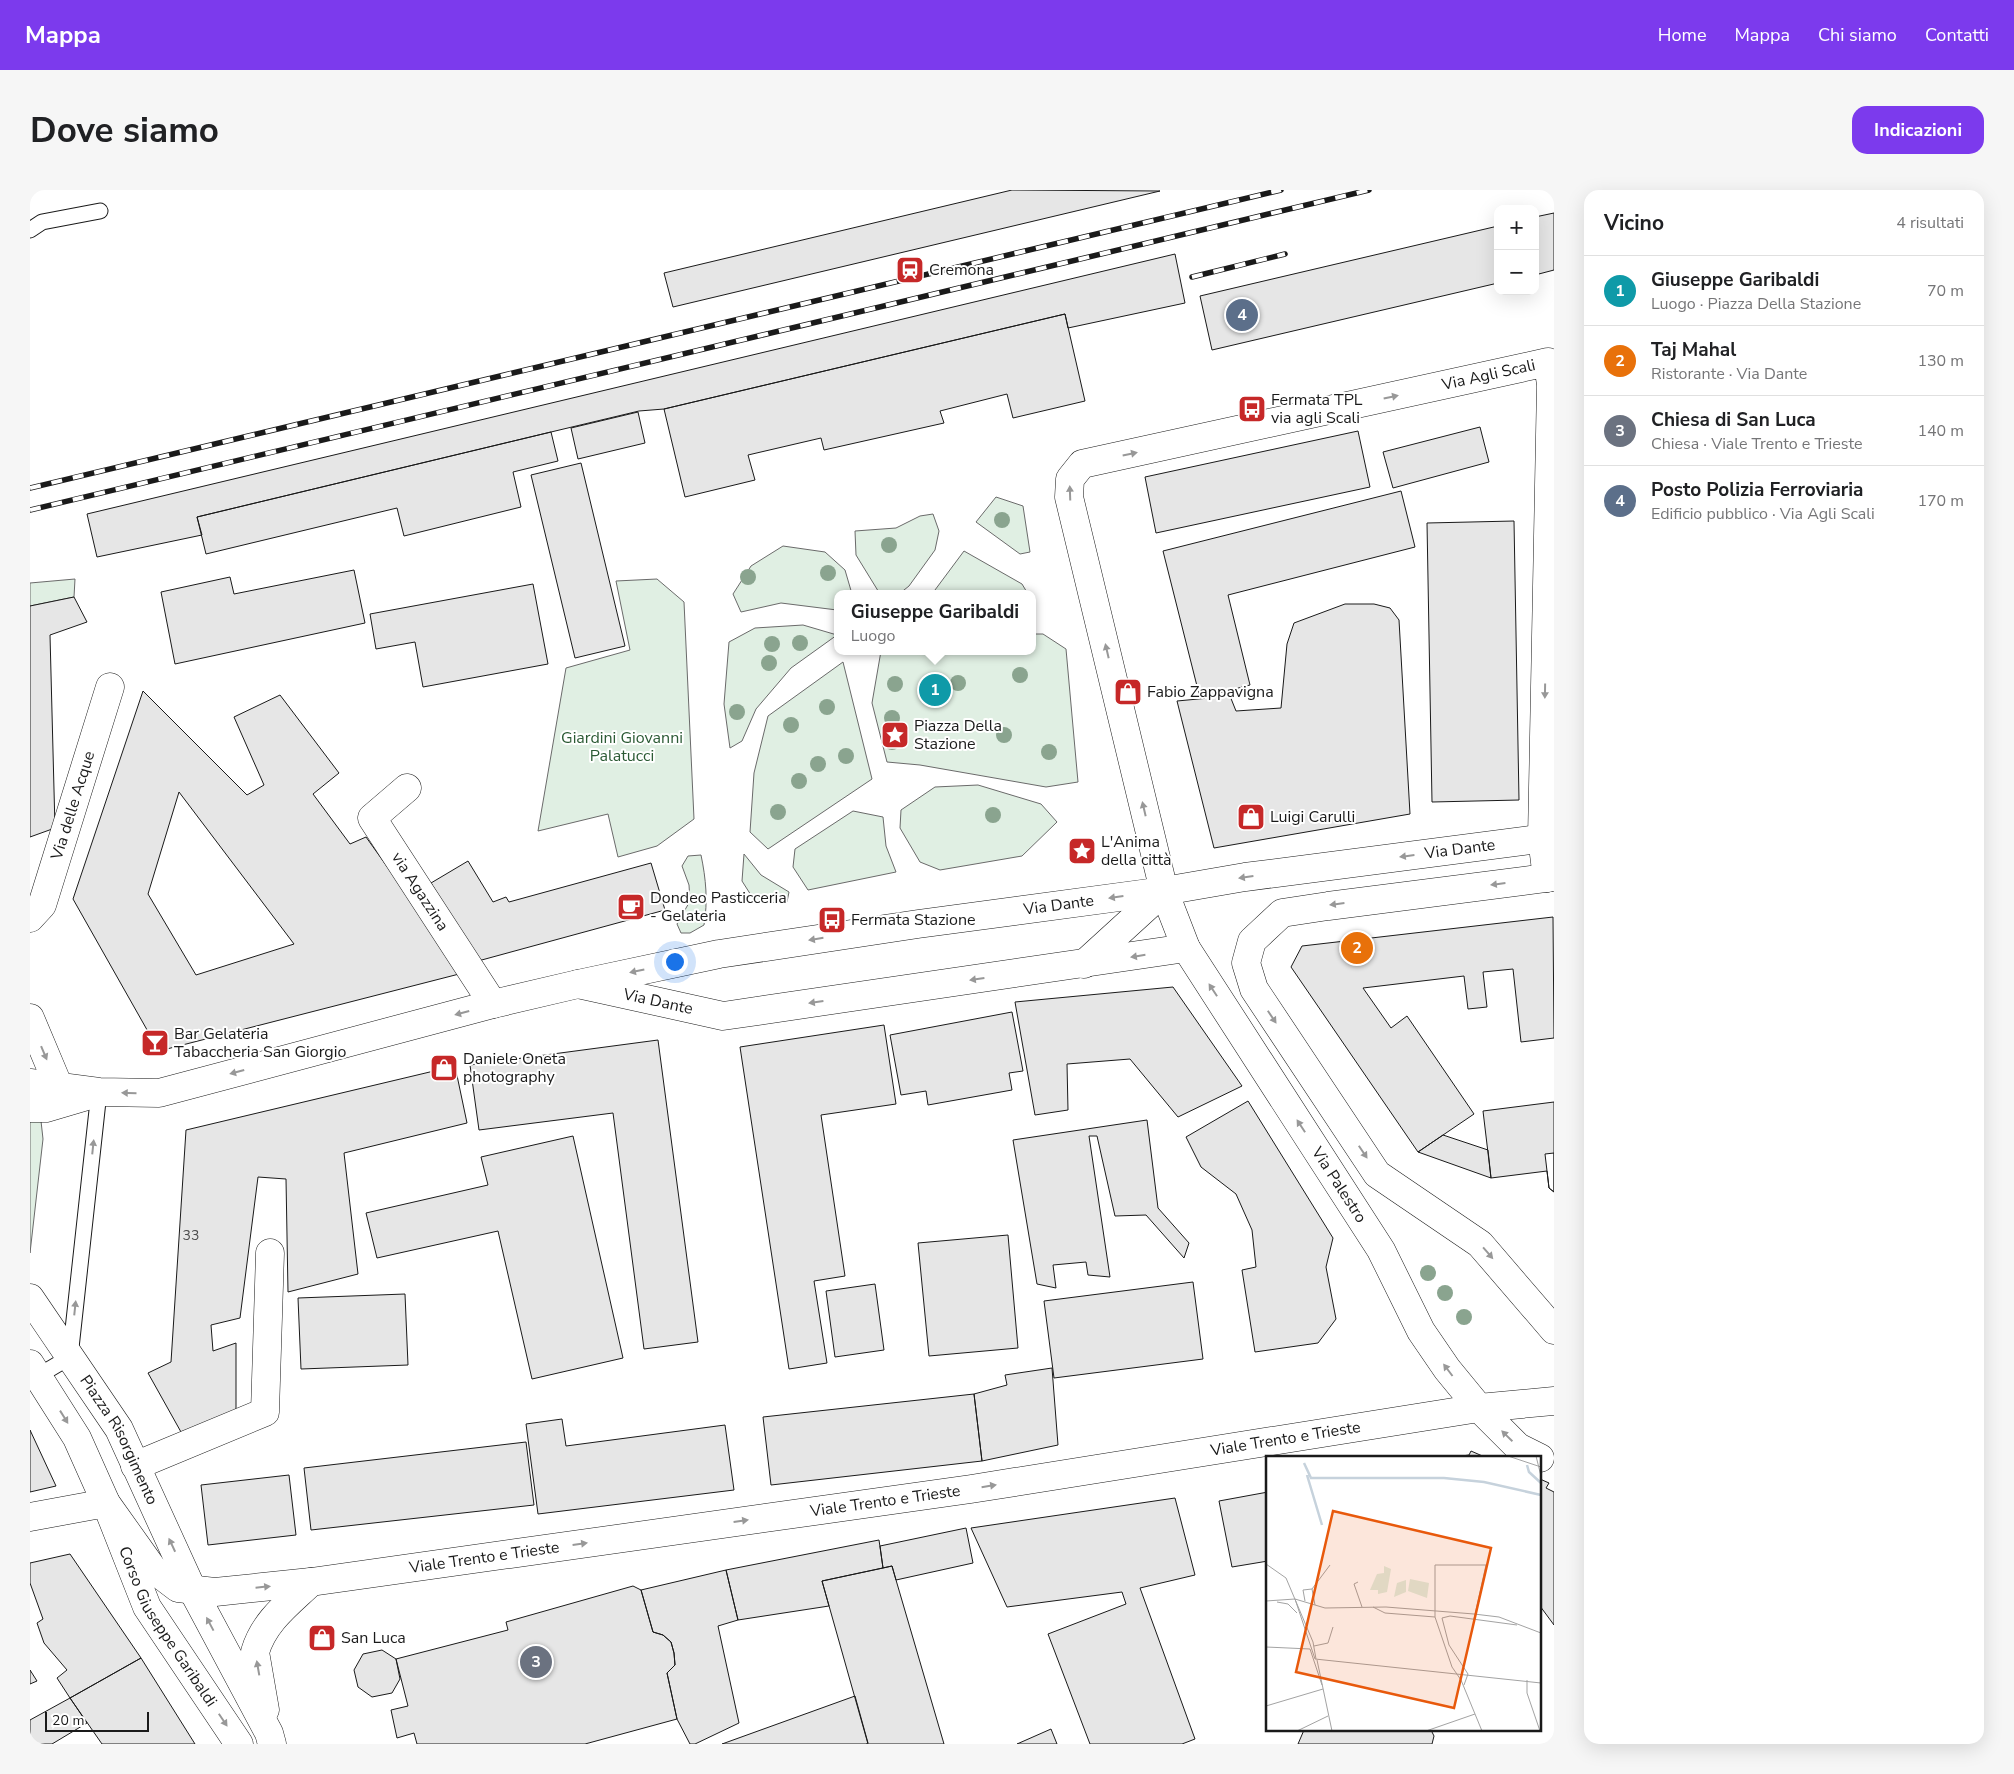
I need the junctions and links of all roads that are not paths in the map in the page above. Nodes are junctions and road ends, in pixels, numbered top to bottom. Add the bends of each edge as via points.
1 (100, 211) dead end
2 (30, 230) edge
3 (1551, 362) edge
4 (110, 687) dead end
5 (407, 788) dead end
6 (1548, 838) edge
7 (1550, 878) edge
8 (1164, 891) junction
9 (30, 918) edge
10 (1186, 948) junction
11 (1084, 964) junction
12 (578, 984) junction
13 (493, 1004) junction
14 (30, 1018) edge
15 (30, 1083) edge
16 (59, 1087) junction
17 (99, 1092) junction
18 (30, 1108) edge
19 (270, 1253) dead end
20 (30, 1298) edge
21 (1554, 1330) edge
22 (70, 1357) junction
23 (34, 1370) edge
24 (1554, 1401) edge
25 (1479, 1408) junction
26 (1536, 1456) edge
27 (1542, 1459) edge
28 (1554, 1465) edge
29 (135, 1466) junction
30 (106, 1503) junction
31 (30, 1517) edge
32 (311, 1582) junction
33 (203, 1590) junction
34 (271, 1739) edge
35 (239, 1744) edge

1 - 2 lane via 42,222
3 -> 6 street, Via Agli Scali
8 -> 3 street, Via Agli Scali via 1070,496 1070,479 1082,464
4 - 9 street, Via delle Acque via 42,905
5 - 13 street, via Agazzina via 372,818
6 - 7 street
6 -> 8 street, Via Dante
7 -> 21 street via 1282,913 1252,941 1246,963 1254,989 1377,1174 1480,1244
8 - 10 street, Via Palestro
8 - 11 street
8 -> 12 street, Via Dante via 719,954
10 -> 11 street, Via Dante
25 -> 10 street, Via Palestro via 1421,1331 1381,1250
11 -> 12 street, Via Dante via 722,1016
12 - 13 street, Via Dante
13 -> 17 street, Via Dante via 159,1093
14 -> 16 street
15 - 16 street
16 - 17 street
17 - 18 street via 46,1108
22 -> 17 lane
19 - 29 street via 265,1412
20 - 22 street, Piazza Risorgimento
22 - 23 lane
22 - 29 street, Piazza Risorgimento via 119,1429
23 -> 30 street, Piazza Risorgimento via 77,1438
24 - 25 street, Viale Trento e Trieste
26 -> 25 street, Via Palestro via 1518,1447
32 -> 25 street, Viale Trento e Trieste via 971,1488
27 - 28 street, Via Palestro
33 -> 29 street, Piazza Risorgimento
30 - 31 street
30 - 33 street, Piazza Risorgimento via 152,1569 178,1588
30 -> 35 street, Corso Giuseppe Garibaldi via 147,1607
33 -> 32 street, Viale Trento e Trieste
34 -> 32 street via 255,1652 272,1618
34 -> 33 street, Piazza Risorgimento via 228,1658

